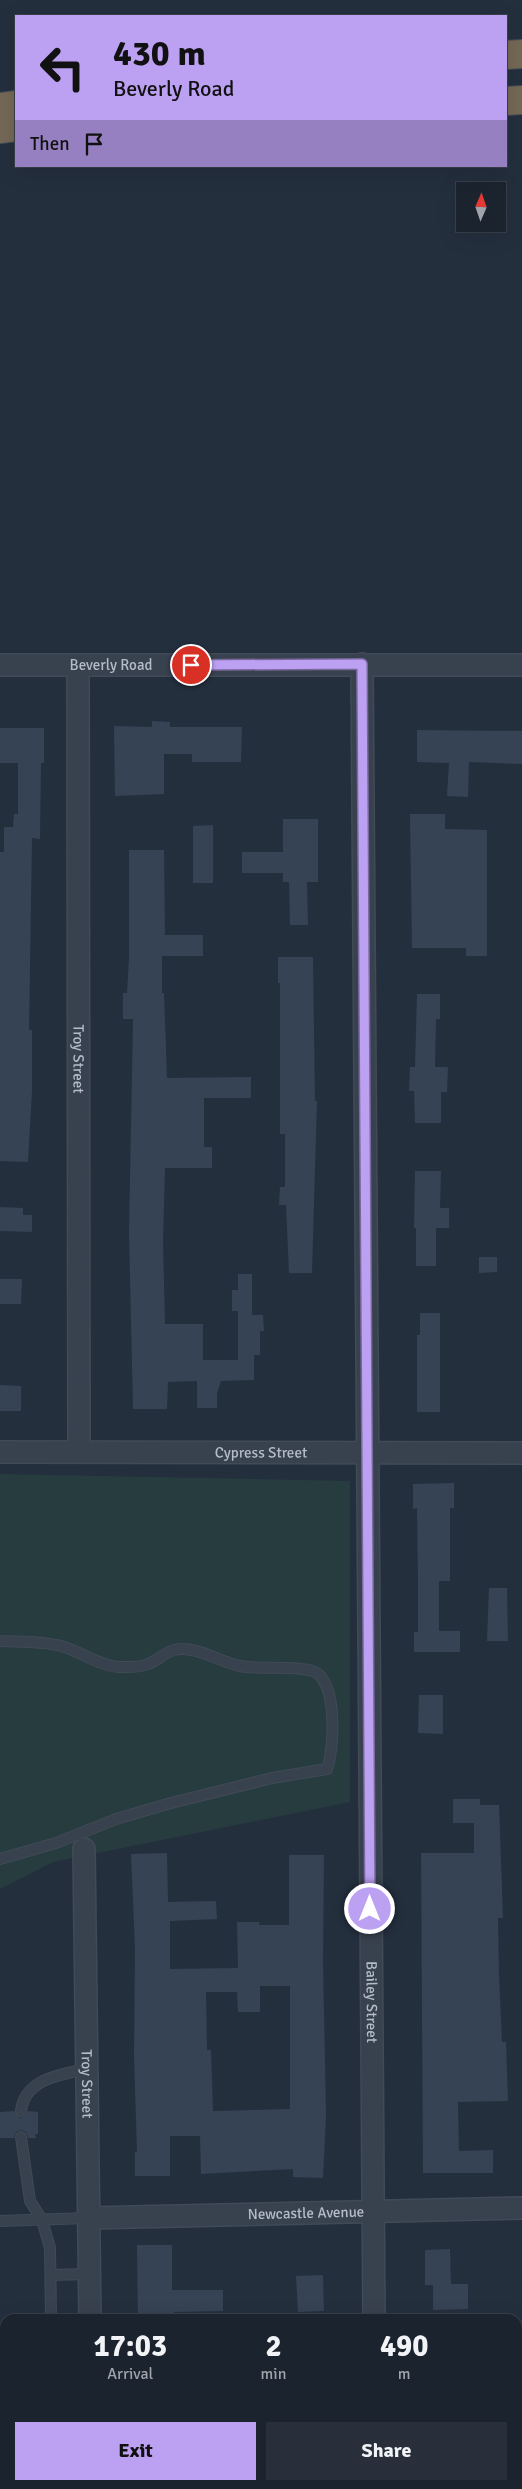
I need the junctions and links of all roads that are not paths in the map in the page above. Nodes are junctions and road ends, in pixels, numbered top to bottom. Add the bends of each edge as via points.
1 (522, 54) edge
2 (507, 55) edge
3 (522, 100) edge
4 (507, 101) edge
5 (15, 105) edge
6 (0, 107) edge
7 (15, 127) edge
8 (0, 129) edge
9 (362, 664) junction
10 (522, 664) edge
11 (0, 665) edge
12 (78, 665) junction
13 (0, 1452) edge
14 (79, 1452) junction
15 (367, 1453) junction
16 (522, 1454) edge
17 (0, 1641) edge
18 (84, 1849) dead end
19 (0, 1860) edge
20 (86, 2069) junction
21 (21, 2111) dead end
22 (21, 2138) dead end
23 (522, 2208) edge
24 (372, 2211) junction
25 (88, 2218) junction
26 (42, 2220) junction
27 (0, 2221) edge
28 (89, 2274) junction
29 (50, 2275) junction
30 (51, 2314) edge
31 (90, 2314) edge
32 (374, 2314) edge

1 - 2 highway
3 - 4 highway
5 - 6 highway
7 - 8 highway
9 - 10 street, Beverly Road
9 - 12 street, Beverly Road
9 - 15 street, Bailey Street
11 - 12 street, Beverly Road
12 - 14 street, Troy Street
13 - 14 street, Cypress Street
14 - 15 street, Cypress Street
15 - 16 street, Cypress Street
15 - 24 street, Bailey Street
17 - 19 lane via 61,1646 101,1664 116,1667 146,1665 174,1650 190,1650 243,1666 300,1668 316,1672 326,1682 332,1718 328,1769 272,1778 179,1801 116,1819 56,1844
18 - 20 street, Troy Street
20 - 21 lane via 36,2085 22,2098
20 - 25 street, Troy Street
22 - 26 lane via 30,2201
23 - 24 street, Newcastle Avenue
24 - 25 street, Newcastle Avenue
24 - 32 street, Bailey Street
25 - 26 lane
25 - 28 street, Troy Street
26 - 27 lane
26 - 29 lane via 50,2248
28 - 29 lane
28 - 31 street, Troy Street
29 - 30 lane

